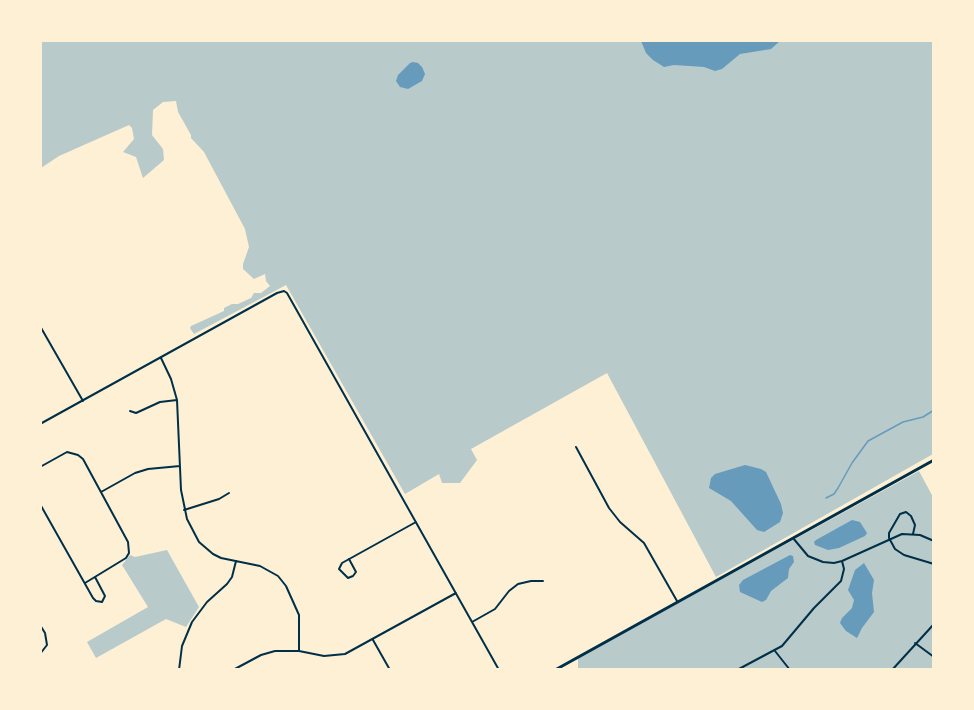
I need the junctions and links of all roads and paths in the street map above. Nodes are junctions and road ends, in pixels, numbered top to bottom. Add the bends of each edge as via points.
1 (41, 327) edge
2 (160, 358) junction
3 (83, 400) junction
4 (177, 400) junction
5 (130, 411) dead end
6 (40, 424) edge
7 (576, 447) dead end
8 (933, 460) edge
9 (180, 466) junction
10 (40, 467) edge
11 (101, 492) junction
12 (229, 493) dead end
13 (40, 504) edge
14 (184, 510) junction
15 (416, 522) junction
16 (913, 534) junction
17 (793, 538) junction
18 (889, 538) junction
19 (933, 542) edge
20 (349, 559) junction
21 (236, 561) junction
22 (842, 561) junction
23 (933, 564) edge
24 (95, 577) junction
25 (543, 581) dead end
26 (85, 583) junction
27 (456, 594) junction
28 (677, 602) junction
29 (472, 622) junction
30 (933, 624) edge
31 (40, 625) edge
32 (373, 640) junction
33 (915, 643) junction
34 (299, 651) junction
35 (775, 651) junction
36 (40, 654) edge
37 (933, 657) edge
38 (179, 669) edge
39 (233, 669) edge
40 (390, 669) edge
41 (499, 669) edge
42 (555, 669) edge
43 (737, 669) edge
44 (790, 669) edge
45 (892, 669) edge

1 - 3 street
2 - 3 street
2 - 4 street
2 - 15 street via 284,291
3 - 6 street
4 - 5 street via 160,402 135,413
4 - 9 street
7 - 28 street via 613,514 648,548
8 - 17 main road
9 - 11 street via 135,473
9 - 14 street
10 - 11 street via 73,452 82,459
11 - 24 street via 128,542 129,553
12 - 14 street
13 - 26 street
14 - 21 street via 206,549
15 - 20 street
15 - 27 street
16 - 18 street
16 - 18 street via 914,522 909,514 903,513 890,529
16 - 19 street
17 - 22 street via 815,560
17 - 28 main road
18 - 22 street
18 - 23 street via 899,553
20 - 20 street via 339,567 348,578 356,572
21 - 34 street via 269,570 286,586 299,615
21 - 38 street via 227,584 192,622 182,646
22 - 35 street via 841,581
24 - 26 street
24 - 26 street via 105,596 102,602 96,601
25 - 29 street via 518,584 495,609
27 - 29 street
27 - 32 street
28 - 42 main road
29 - 41 street
30 - 33 street
31 - 36 street via 47,639
32 - 34 street via 334,656
32 - 40 street
33 - 37 street
33 - 45 street
34 - 39 street via 268,652
35 - 43 street
35 - 44 street

